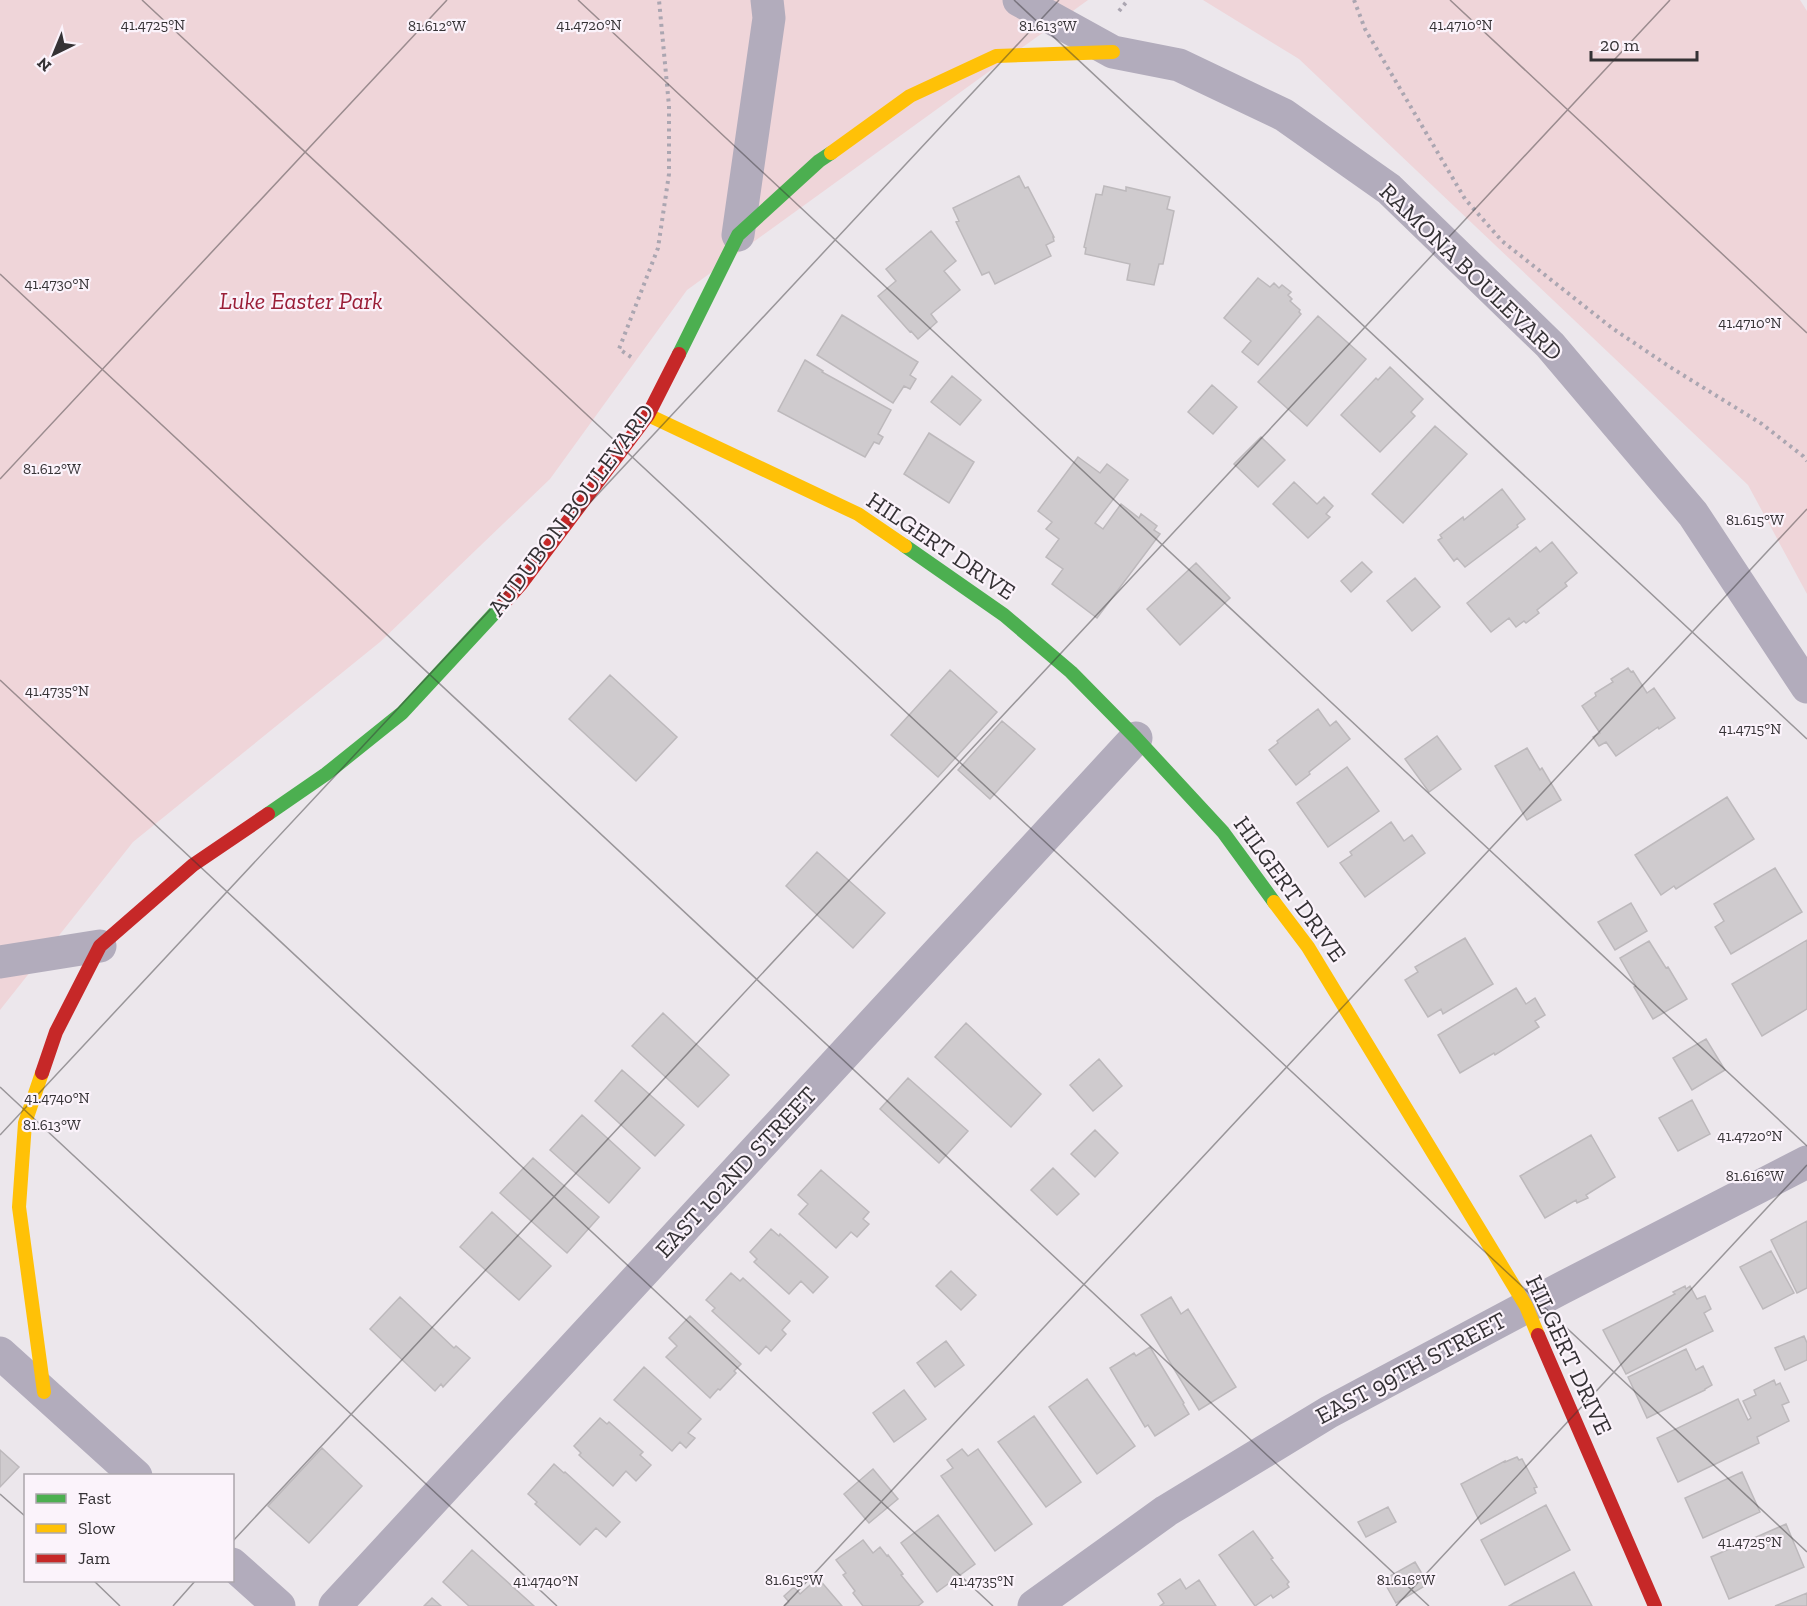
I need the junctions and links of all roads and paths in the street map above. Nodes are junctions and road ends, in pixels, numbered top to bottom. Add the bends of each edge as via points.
1 (659, 0) edge
2 (767, 0) edge
3 (1019, 0) edge
4 (1128, 0) edge
5 (1354, 0) edge
6 (1119, 11) dead end
7 (1113, 52) junction
8 (738, 235) junction
9 (631, 357) dead end
10 (648, 415) junction
11 (1807, 461) edge
12 (1807, 687) edge
13 (1136, 738) junction
14 (100, 946) junction
15 (0, 962) edge
16 (1807, 1162) edge
17 (1526, 1306) junction
18 (0, 1353) edge
19 (44, 1392) junction
20 (134, 1474) edge
21 (234, 1565) edge
22 (279, 1606) edge
23 (335, 1606) edge
24 (1034, 1606) edge
25 (1655, 1606) edge

1 - 9 path via 669,106 669,174 657,248 619,350
2 - 8 street, AUDUBON BOULEVARD via 769,18
3 - 7 street, RAMONA BOULEVARD
4 - 6 path
5 - 11 path via 1365,29 1465,199 1502,241 1612,328 1761,424
7 - 8 street, AUDUBON BOULEVARD via 996,56 910,96 819,161
7 - 12 street, RAMONA BOULEVARD via 1179,65 1284,115 1389,189 1550,345 1693,514
8 - 10 street, AUDUBON BOULEVARD
10 - 13 street, HILGERT DRIVE via 858,514 1004,615 1071,672
10 - 14 street, AUDUBON BOULEVARD via 521,584 402,713 326,774 193,865
13 - 17 street, HILGERT DRIVE via 1223,832 1308,947
13 - 23 street, EAST 102ND STREET
14 - 15 street
14 - 19 street, AUDUBON BOULEVARD via 56,1032 25,1123 19,1207
16 - 17 street, EAST 99TH STREET
17 - 24 street, EAST 99TH STREET via 1329,1412 1166,1511
17 - 25 street, HILGERT DRIVE
18 - 19 street
19 - 20 street
21 - 22 street

